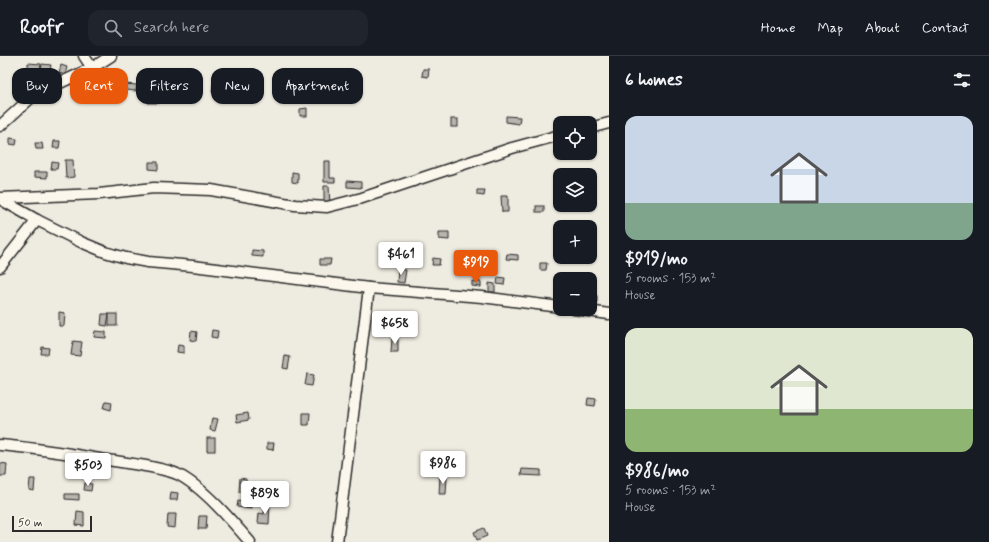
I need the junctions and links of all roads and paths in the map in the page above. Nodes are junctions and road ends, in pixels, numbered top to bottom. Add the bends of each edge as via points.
1 (84, 56) edge
2 (111, 56) edge
3 (92, 68) joint
4 (70, 78) edge
5 (609, 123) edge
6 (0, 126) edge
7 (597, 126) edge
8 (553, 137) edge
9 (0, 198) edge
10 (37, 220) junction
11 (0, 267) edge
12 (370, 288) junction
13 (553, 306) edge
14 (597, 312) edge
15 (609, 314) edge
16 (0, 445) edge
17 (250, 542) edge
18 (337, 542) edge

1 - 3 street
2 - 3 street
4 - 6 street via 34,95
5 - 7 street
8 - 9 street via 327,207 295,205 211,190 154,188 99,194
9 - 10 street
10 - 11 street
10 - 12 street via 93,247 126,258
12 - 13 street via 482,297
12 - 18 street
14 - 15 street
16 - 17 street via 149,467 176,474 195,486 232,520

